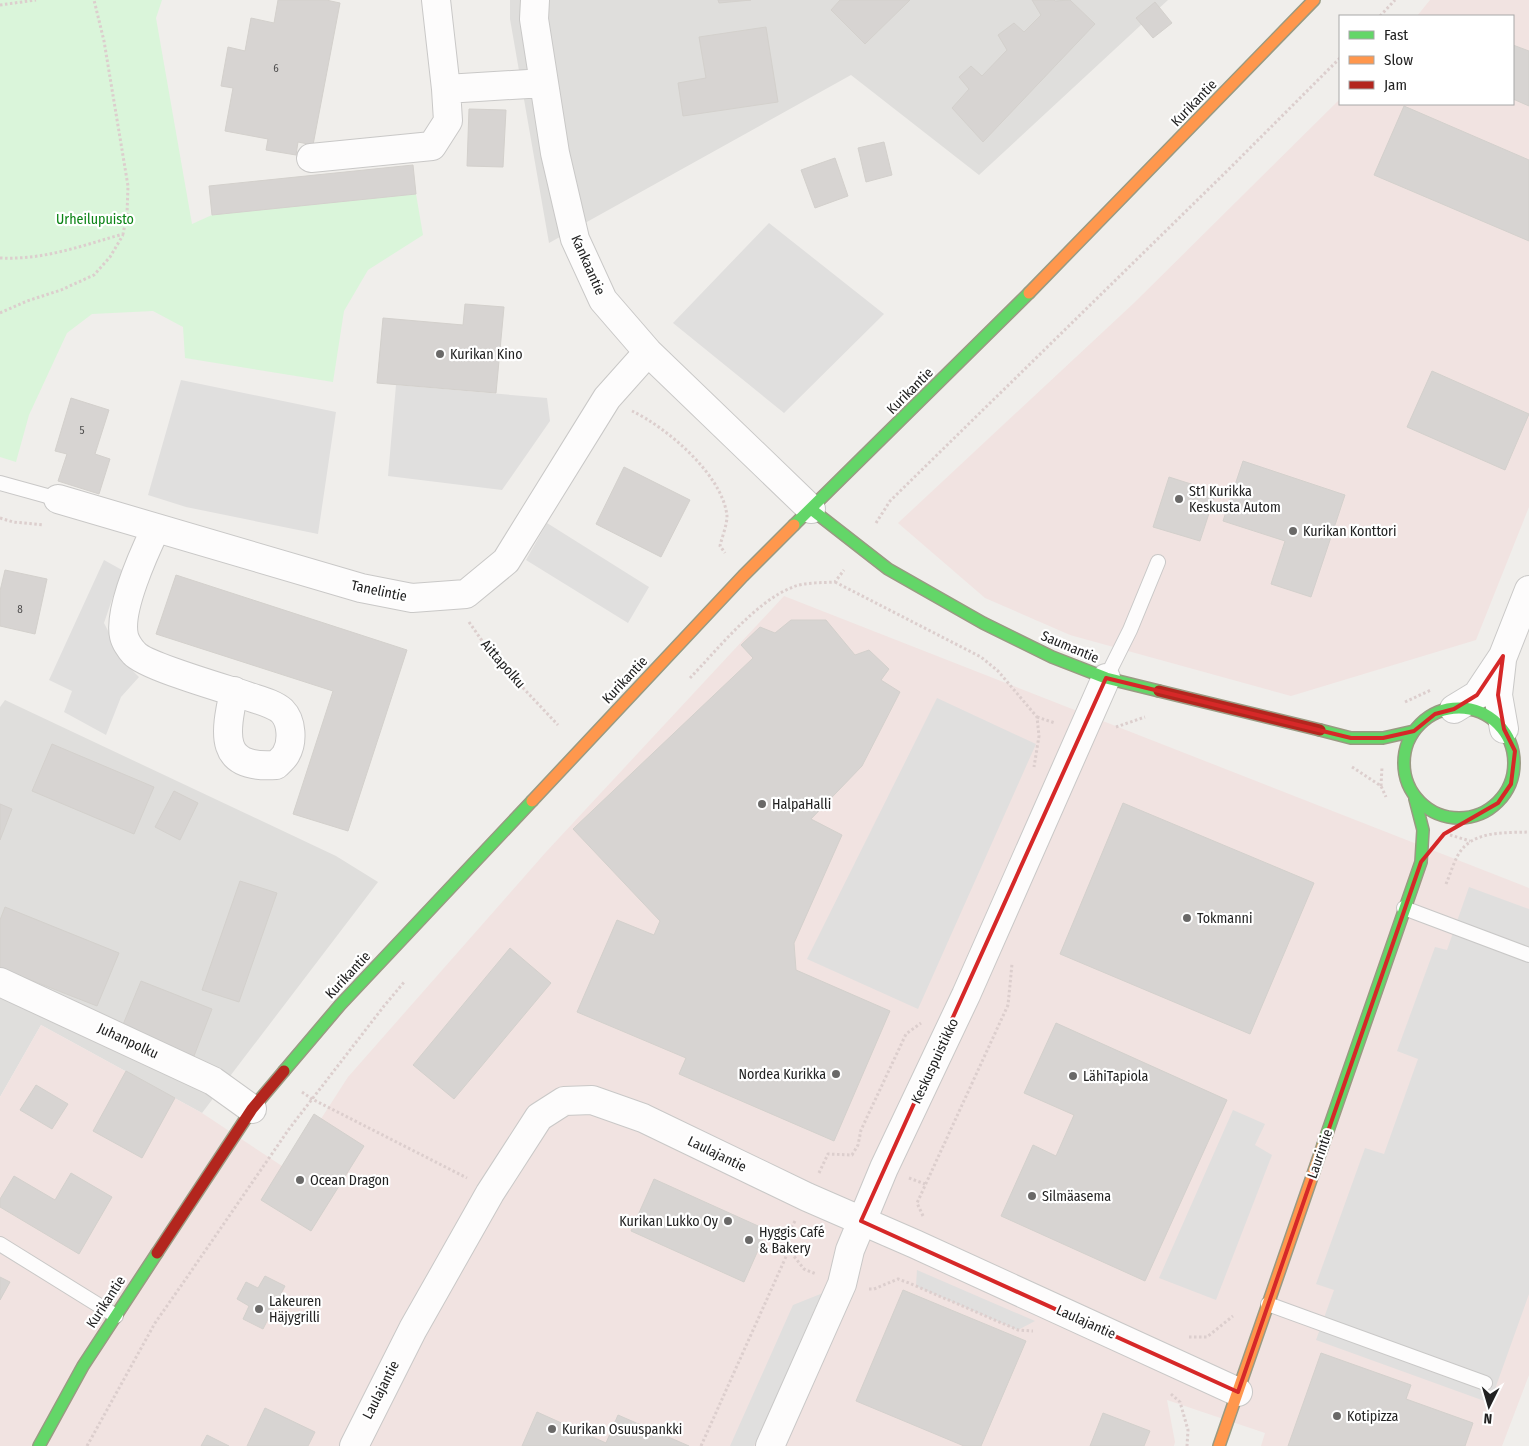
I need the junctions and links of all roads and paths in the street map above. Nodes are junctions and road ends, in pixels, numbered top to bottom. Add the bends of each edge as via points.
1 (36, 0) edge
2 (94, 0) edge
3 (436, 0) edge
4 (535, 0) edge
5 (1314, 0) edge
6 (1395, 0) edge
7 (0, 5) edge
8 (1381, 15) edge
9 (1339, 59) edge
10 (544, 83) junction
11 (446, 89) junction
12 (311, 158) dead end
13 (123, 234) junction
14 (0, 258) edge
15 (0, 313) edge
16 (648, 352) junction
17 (606, 398) junction
18 (0, 483) edge
19 (58, 499) joint
20 (811, 509) junction
21 (0, 518) edge
22 (50, 525) dead end
23 (156, 528) junction
24 (861, 548) junction
25 (1158, 562) dead end
26 (743, 576) junction
27 (834, 582) junction
28 (1529, 590) edge
29 (466, 594) junction
30 (1503, 656) junction
31 (1106, 678) junction
32 (688, 680) dead end
33 (234, 691) dead end
34 (1454, 709) junction
35 (1146, 717) dead end
36 (558, 725) dead end
37 (1414, 731) junction
38 (1112, 732) dead end
39 (1351, 738) junction
40 (1509, 740) junction
41 (1366, 748) dead end
42 (1347, 764) dead end
43 (1034, 768) dead end
44 (1394, 772) dead end
45 (1526, 774) dead end
46 (1406, 786) junction
47 (1415, 799) junction
48 (1515, 799) dead end
49 (1388, 800) dead end
50 (1489, 810) junction
51 (1468, 817) junction
52 (1452, 828) dead end
53 (1529, 832) edge
54 (1433, 848) dead end
55 (1421, 862) junction
56 (1404, 908) junction
57 (1431, 919) junction
58 (1529, 955) edge
59 (1012, 962) dead end
60 (409, 976) dead end
61 (0, 982) edge
62 (927, 1018) dead end
63 (312, 1099) junction
64 (252, 1109) junction
65 (925, 1184) dead end
66 (490, 1193) junction
67 (807, 1197) junction
68 (861, 1221) junction
69 (0, 1244) edge
70 (789, 1250) junction
71 (842, 1284) junction
72 (1268, 1304) junction
73 (116, 1316) junction
74 (1233, 1316) dead end
75 (1036, 1331) dead end
76 (1167, 1359) junction
77 (1485, 1384) dead end
78 (1238, 1392) junction
79 (39, 1446) edge
80 (87, 1446) edge
81 (354, 1446) edge
82 (701, 1446) edge
83 (770, 1446) edge
84 (1187, 1446) edge
85 (1219, 1446) edge

1 - 7 path
2 - 13 path via 128,186
3 - 11 street
4 - 10 street, Kankaantie via 534,19
5 - 20 street, Kurikantie via 1067,255
6 - 8 path
9 - 24 path via 890,501
10 - 11 street
10 - 16 street, Kankaantie via 555,153 575,239 603,300
11 - 12 street via 448,121 432,146
13 - 14 path via 58,254
13 - 15 path via 110,257 94,275
16 - 17 street
16 - 20 street, Kankaantie
17 - 26 path via 648,418 700,463 721,494 727,517 720,546
17 - 29 street via 506,561
18 - 19 lane
19 - 23 street, Tanelintie
20 - 24 street, Saumantie
20 - 26 street, Kurikantie
21 - 22 path
23 - 29 street, Tanelintie via 361,588 412,598
23 - 33 street via 138,566 123,619 124,637 134,654 147,662
24 - 27 path
24 - 31 street, Saumantie via 888,569 983,623 1052,657
25 - 31 lane
26 - 64 street, Kurikantie via 340,1005
27 - 32 path via 794,586 769,599
27 - 43 path via 981,657 998,671 1037,717 1039,736
28 - 30 street
29 - 36 path, Aittapolku via 470,624 492,655
30 - 34 street via 1477,695
30 - 40 street via 1498,695
31 - 39 street, Saumantie
31 - 68 street, Keskuspuistikko via 966,995
34 - 37 street via 1435,714
34 - 40 street via 1477,710 1494,719
35 - 38 path via 1116,726
37 - 39 street, Saumantie via 1384,738
37 - 46 street via 1405,746 1402,768
39 - 41 street, Saumantie
40 - 45 street
40 - 50 street via 1514,774 1507,792
42 - 49 path via 1381,786
44 - 46 street
46 - 47 street
47 - 51 street via 1437,814
47 - 55 street, Laurintie via 1423,830
48 - 50 street
50 - 51 street
51 - 52 street
53 - 57 path via 1494,833 1471,841 1459,854
54 - 55 street, Laurintie
55 - 56 street, Laurintie
56 - 57 lane
56 - 72 street, Laurintie
57 - 58 lane
59 - 65 path via 1008,1005
60 - 63 path
61 - 64 street, Juhanpolku via 213,1081
62 - 67 path via 906,1034 852,1155 828,1154
63 - 66 path via 460,1174
63 - 80 path via 156,1323
64 - 73 street, Kurikantie
66 - 67 street, Laulajantie via 539,1117 564,1101 592,1100 643,1118
66 - 81 street, Laulajantie via 413,1329
67 - 68 street, Laulajantie
67 - 70 path via 786,1237
68 - 71 street, Keskuspuistikko
68 - 76 street, Laulajantie
69 - 73 lane
70 - 71 path via 804,1269
70 - 82 path
71 - 75 path via 856,1290 874,1289 898,1279 1018,1330
71 - 83 street, Keskuspuistikko
72 - 77 lane
72 - 78 street, Laurintie
73 - 79 street, Kurikantie via 83,1366
74 - 76 path via 1206,1337 1178,1337
76 - 78 street, Laulajantie
76 - 84 path via 1157,1381 1180,1402 1188,1430
78 - 85 street, Laurintie

